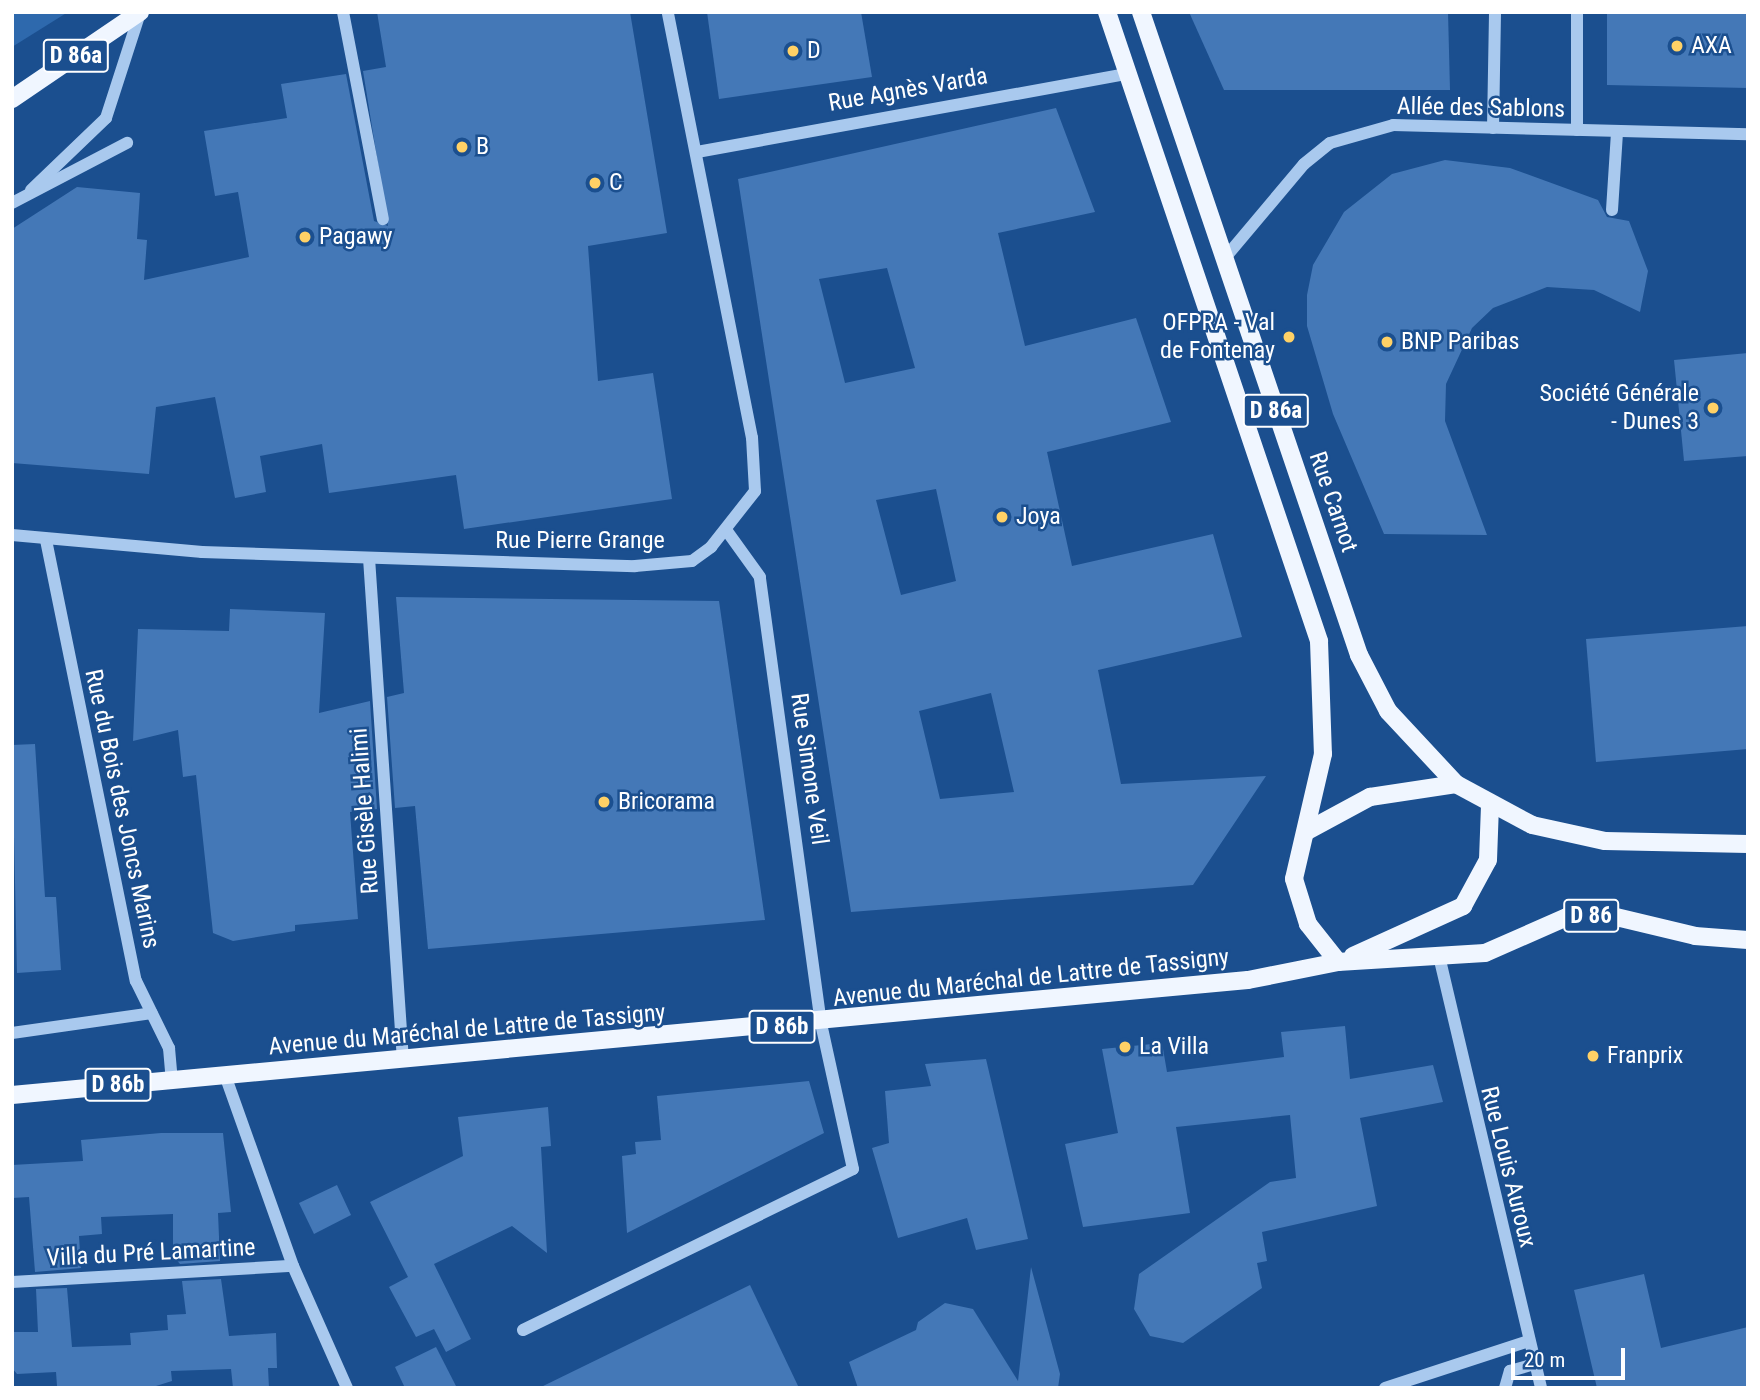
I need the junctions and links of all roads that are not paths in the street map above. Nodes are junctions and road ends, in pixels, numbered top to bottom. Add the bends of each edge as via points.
1 (140, 12) edge
2 (343, 12) edge
3 (668, 12) edge
4 (1107, 12) edge
5 (1141, 12) edge
6 (1495, 12) edge
7 (1577, 12) edge
8 (1128, 74) junction
9 (12, 99) edge
10 (1493, 128) junction
11 (1577, 130) junction
12 (1617, 132) junction
13 (1748, 134) edge
14 (127, 143) dead end
15 (696, 152) junction
16 (31, 190) junction
17 (12, 203) edge
18 (1612, 210) dead end
19 (383, 219) dead end
20 (1224, 259) junction
21 (727, 531) junction
22 (12, 535) edge
23 (46, 540) junction
24 (369, 558) junction
25 (1456, 784) junction
26 (1490, 806) junction
27 (1307, 831) junction
28 (1748, 844) edge
29 (1748, 940) edge
30 (1439, 956) junction
31 (1338, 962) junction
32 (152, 1013) junction
33 (821, 1024) junction
34 (12, 1033) edge
35 (403, 1060) junction
36 (225, 1075) junction
37 (172, 1080) junction
38 (12, 1095) edge
39 (293, 1266) junction
40 (12, 1282) edge
41 (523, 1330) dead end
42 (1529, 1341) junction
43 (1535, 1364) junction
44 (347, 1388) edge
45 (1385, 1388) edge
46 (1505, 1388) edge
47 (1541, 1388) edge

1 - 9 main road, D 86a
1 - 16 street via 106,118
2 - 19 street
3 - 15 street, Rue Pierre Grange
4 - 8 main road, D 86a
5 - 20 main road, Rue Carnot / D 86a
6 - 10 street
7 - 11 street
8 - 15 street, Rue Agnès Varda
8 - 27 main road, D 86a via 1319,641 1323,754
10 - 11 street, Allée des Sablons
10 - 20 street, Allée des Sablons via 1393,125 1331,143 1304,164
11 - 12 street, Allée des Sablons
12 - 13 street, Allée des Sablons
12 - 18 street
14 - 16 street via 59,183
15 - 21 street, Rue Pierre Grange via 752,438 755,491
16 - 17 street
20 - 25 main road, Rue Carnot / D 86a via 1370,680 1409,739
21 - 24 street, Rue Pierre Grange via 692,561 635,566
21 - 33 street, Rue Simone Veil via 760,577
22 - 23 street, Rue Pierre Grange
23 - 24 street, Rue Pierre Grange
23 - 32 street, Rue du Bois des Joncs Marins via 136,981
24 - 35 street, Rue Gisèle Halimi
25 - 26 main road, Rue Carnot / D 86a
25 - 27 main road via 1370,797
26 - 28 main road via 1540,828 1605,841
26 - 31 main road via 1488,860 1463,906
27 - 31 main road via 1294,879 1298,903
29 - 30 main road, Avenue du Maréchal de Lattre de Tassigny / D 86 via 1596,916 1556,920 1485,953
30 - 31 main road, Avenue du Maréchal de Lattre de Tassigny / D 86b
30 - 42 street, Rue Louis Auroux
31 - 33 main road, Avenue du Maréchal de Lattre de Tassigny / D 86b via 1248,980
32 - 34 street
32 - 37 street, Rue du Bois des Joncs Marins via 169,1048
33 - 35 main road, Avenue du Maréchal de Lattre de Tassigny / D 86b
33 - 41 street, Rue Simone Veil via 853,1169
35 - 36 main road, Avenue du Maréchal de Lattre de Tassigny / D 86b
36 - 37 main road, D 86b
36 - 39 street
37 - 38 main road, D 86b
39 - 40 street, Villa du Pré Lamartine
39 - 44 street
42 - 43 street, Rue Louis Auroux
42 - 45 street
43 - 46 street via 1510,1371
43 - 47 street, Rue Louis Auroux

